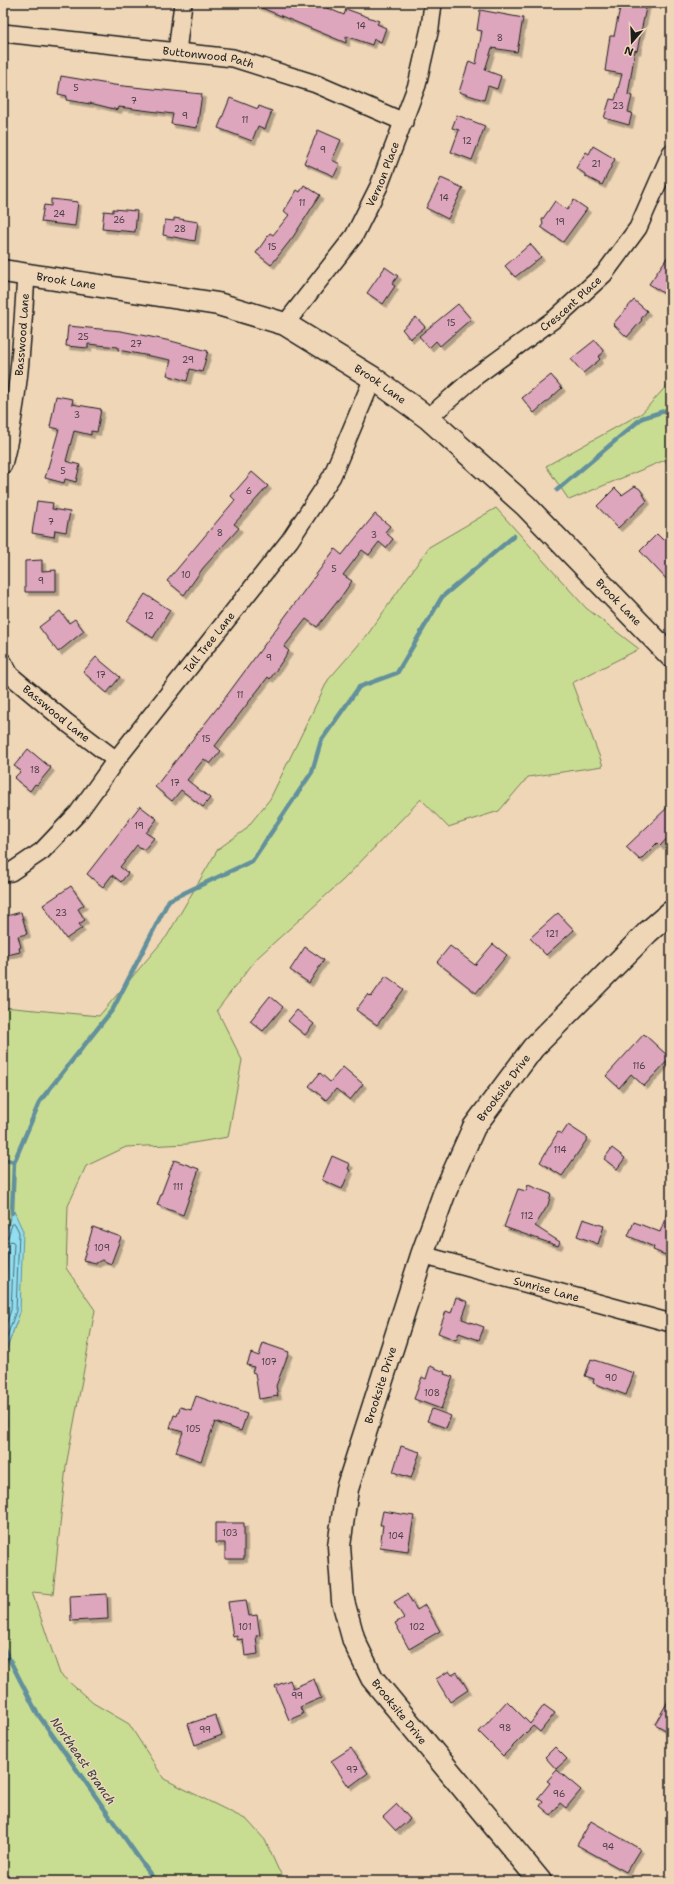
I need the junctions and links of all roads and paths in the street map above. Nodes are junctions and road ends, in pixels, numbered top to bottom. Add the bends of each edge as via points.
1 (183, 3) edge
2 (433, 3) edge
3 (3, 33) edge
4 (177, 52) junction
5 (404, 122) junction
6 (671, 153) edge
7 (3, 271) edge
8 (26, 275) junction
9 (285, 324) junction
10 (373, 378) junction
11 (428, 418) junction
12 (3, 465) edge
13 (671, 656) edge
14 (3, 662) edge
15 (116, 760) junction
16 (3, 873) edge
17 (671, 912) edge
18 (422, 1255) junction
19 (671, 1323) edge
20 (540, 1881) edge

1 - 4 street
2 - 5 street, Vernon Place via 417,85
3 - 4 street, Buttonwood Path
4 - 5 street, Buttonwood Path via 233,58 316,84
5 - 9 street, Vernon Place via 379,186 354,236
6 - 11 street, Crescent Place via 638,228 604,274 557,316 476,376
7 - 8 street, Brook Lane
8 - 9 street, Brook Lane via 218,304
8 - 12 street, Basswood Lane via 18,385
9 - 10 street, Brook Lane
10 - 11 street, Brook Lane
10 - 15 street, Tall Tree Lane via 332,476 290,540
11 - 13 street, Brook Lane via 526,506
14 - 15 street, Basswood Lane via 10,675
15 - 16 street, Tall Tree Lane via 78,813 42,851 11,872
17 - 18 street, Brooksite Drive via 533,1048 474,1127 444,1194
18 - 19 street, Sunrise Lane
18 - 20 street, Brooksite Drive via 347,1489 339,1546 343,1601 354,1641 372,1678

